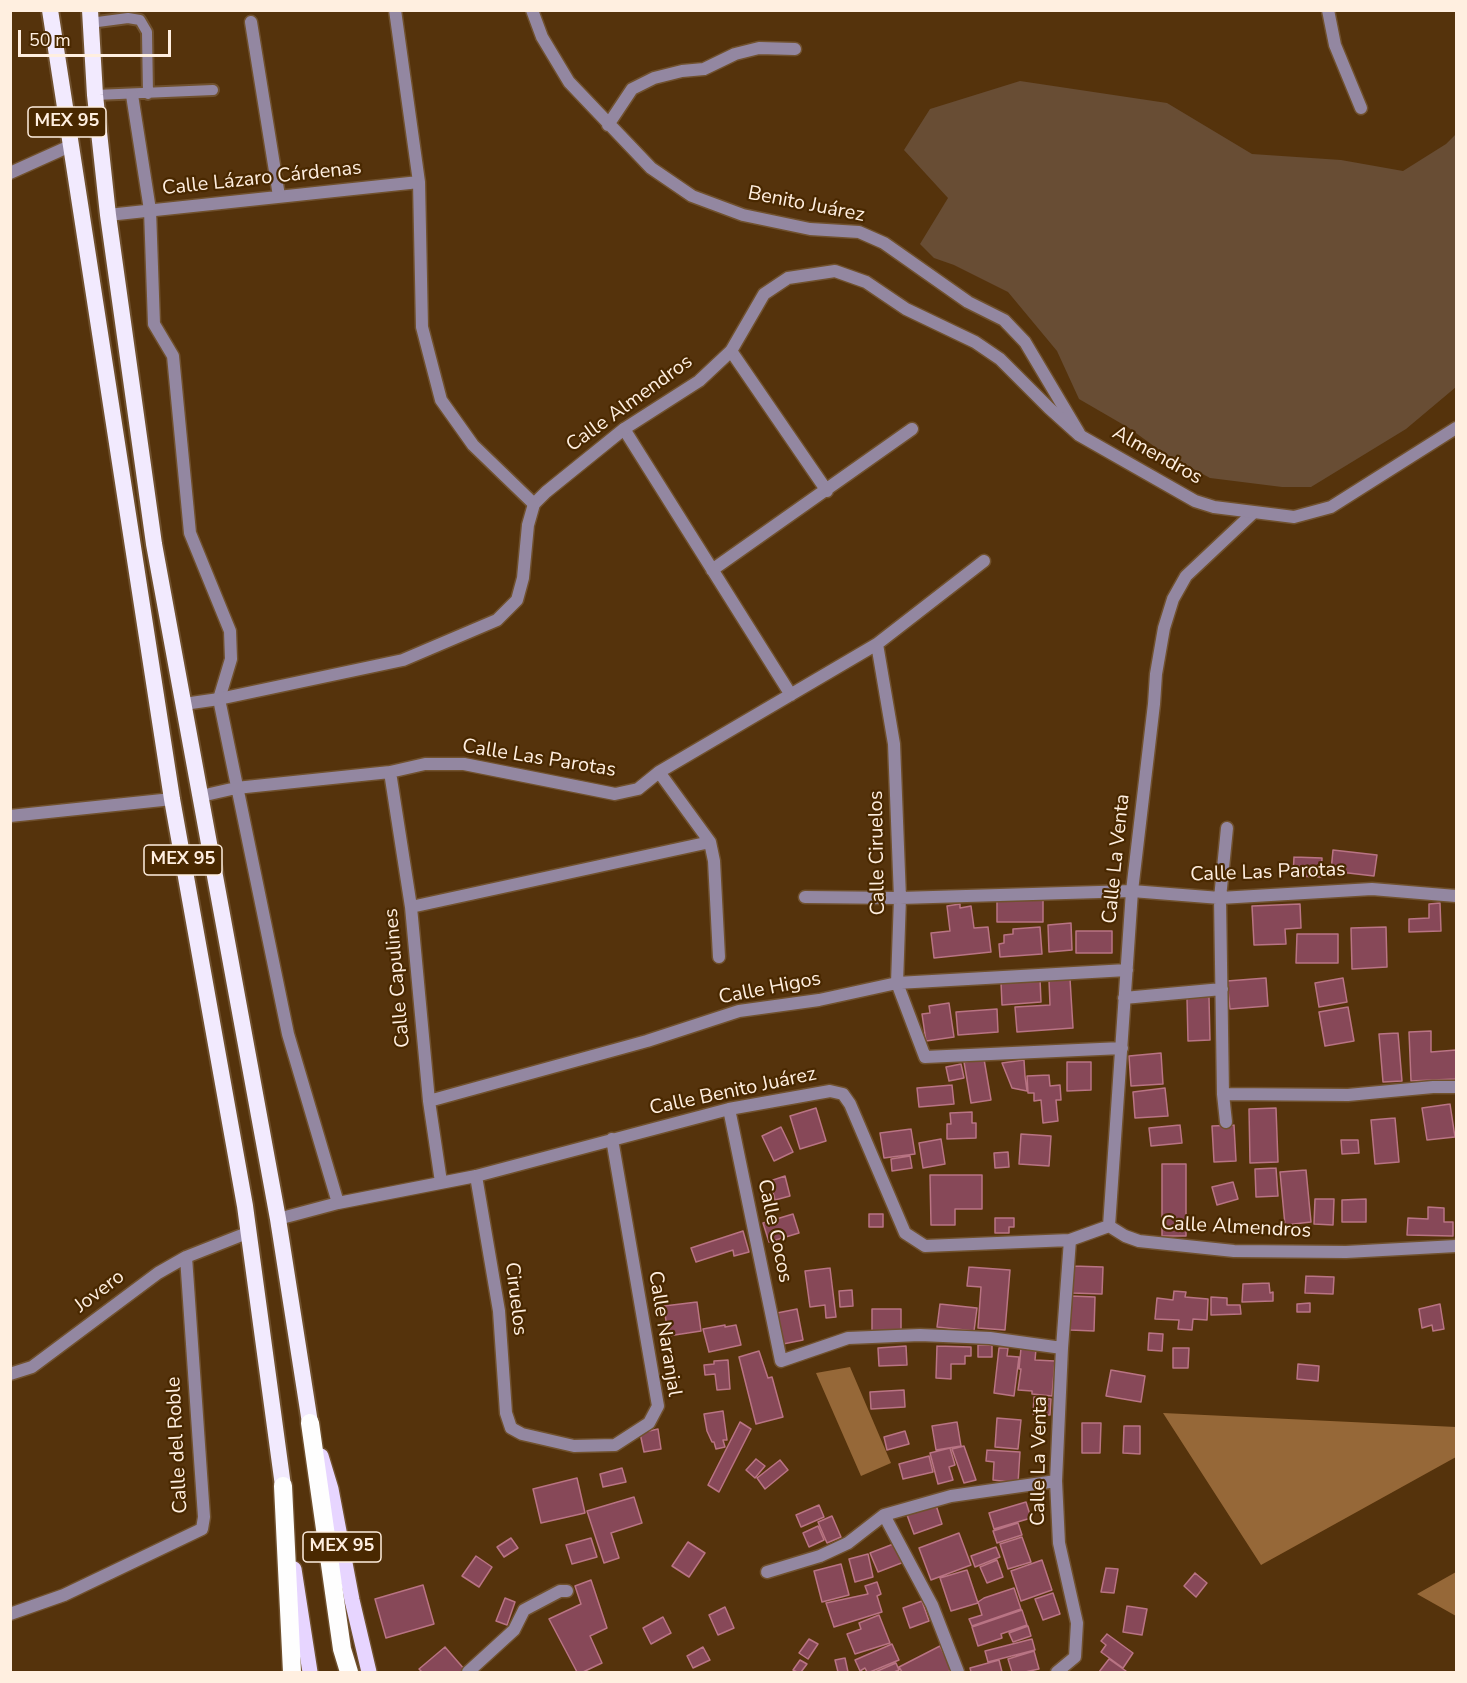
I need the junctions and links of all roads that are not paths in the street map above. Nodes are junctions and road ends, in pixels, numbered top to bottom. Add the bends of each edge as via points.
1 (50, 10) edge
2 (395, 10) edge
3 (531, 10) edge
4 (1328, 10) edge
5 (129, 14) edge
6 (90, 17) edge
7 (251, 21) dead end
8 (795, 49) dead end
9 (213, 90) dead end
10 (95, 94) junction
11 (148, 94) junction
12 (132, 95) junction
13 (1361, 108) dead end
14 (608, 125) junction
15 (70, 146) junction
16 (10, 173) edge
17 (419, 182) junction
18 (279, 196) junction
19 (150, 210) junction
20 (108, 214) junction
21 (731, 351) junction
22 (1456, 428) edge
23 (624, 429) junction
24 (912, 429) dead end
25 (1079, 435) junction
26 (827, 491) junction
27 (534, 504) junction
28 (1253, 513) junction
29 (984, 561) dead end
30 (712, 570) junction
31 (877, 644) junction
32 (791, 695) junction
33 (219, 699) junction
34 (184, 704) junction
35 (390, 772) junction
36 (659, 772) junction
37 (236, 788) junction
38 (201, 796) junction
39 (172, 799) junction
40 (10, 816) edge
41 (1227, 828) dead end
42 (710, 842) junction
43 (1132, 891) junction
44 (1456, 896) edge
45 (805, 897) dead end
46 (900, 898) junction
47 (1220, 898) junction
48 (411, 907) junction
49 (719, 957) dead end
50 (1127, 970) junction
51 (897, 982) junction
52 (1222, 989) junction
53 (1124, 998) junction
54 (1122, 1048) junction
55 (1456, 1087) edge
56 (1223, 1094) junction
57 (429, 1101) junction
58 (729, 1109) junction
59 (1226, 1122) dead end
60 (612, 1139) junction
61 (476, 1176) junction
62 (441, 1182) junction
63 (338, 1203) junction
64 (278, 1219) junction
65 (1109, 1226) junction
66 (247, 1233) junction
67 (1070, 1240) junction
68 (1456, 1246) edge
69 (186, 1257) junction
70 (1062, 1348) junction
71 (10, 1374) edge
72 (310, 1423) junction
73 (511, 1428) joint
74 (1056, 1481) junction
75 (283, 1486) junction
76 (884, 1515) junction
77 (766, 1572) dead end
78 (567, 1591) dead end
79 (10, 1614) edge
80 (292, 1672) edge
81 (310, 1672) edge
82 (349, 1672) edge
83 (369, 1672) edge
84 (468, 1672) edge
85 (958, 1672) edge
86 (1057, 1672) edge

1 - 15 highway, MEX 95
2 - 17 street
3 - 14 street, Benito Juárez via 569,82
4 - 13 street via 1335,45
5 - 6 lane
5 - 11 lane via 140,20 147,32
6 - 10 highway, MEX 95
7 - 18 street
8 - 14 street via 759,48 704,69 654,78 632,89
9 - 11 lane
10 - 12 lane
10 - 20 highway, MEX 95
11 - 12 lane
12 - 19 street
14 - 25 street, Benito Juárez via 651,168 692,196 743,215 810,229 858,232 884,243 968,302 1004,320 1025,342
15 - 16 street
15 - 39 highway, MEX 95
17 - 18 street, Calle Lázaro Cárdenas
17 - 27 street via 422,327 441,400 472,445
18 - 19 street, Calle Lázaro Cárdenas
19 - 20 street, Calle Lázaro Cárdenas
19 - 33 street via 154,324 173,356 190,533 230,631 231,659
20 - 34 highway, MEX 95 via 154,544
21 - 23 street, Calle Almendros via 699,381
21 - 25 street, Calle Almendros via 764,294 788,278 835,272 866,282 906,309 975,342 1000,359
21 - 26 street
22 - 28 street, Almendros via 1331,507 1294,516
23 - 27 street, Calle Almendros
23 - 30 street
24 - 26 street
25 - 28 street, Almendros via 1194,501
26 - 30 street
27 - 33 street via 517,600 497,620 403,660
28 - 43 street, Calle La Venta via 1186,576 1173,599 1156,674
29 - 31 street, Calle Las Parotas
30 - 32 street
31 - 32 street, Calle Las Parotas
31 - 46 street, Calle Ciruelos via 894,744
32 - 36 street, Calle Las Parotas
33 - 34 street
33 - 37 street
34 - 38 highway, MEX 95
35 - 36 street, Calle Las Parotas via 425,764 464,764 615,794 638,789
35 - 37 street, Calle Las Parotas
35 - 48 street, Calle Capulines
36 - 42 street
37 - 38 street, Calle Las Parotas
37 - 63 street via 288,1034
38 - 64 highway, MEX 95
39 - 40 street
39 - 66 highway, MEX 95
41 - 47 street
42 - 48 street
42 - 49 street
43 - 46 street, Calle Las Parotas
43 - 47 street, Calle Las Parotas
43 - 50 street, Calle La Venta
44 - 47 street, Calle Las Parotas via 1372,889
45 - 46 street, Calle Las Parotas
46 - 51 street, Calle Ciruelos
47 - 52 street
48 - 57 street, Calle Capulines
50 - 51 street, Calle Higos
50 - 53 street, Calle La Venta
51 - 54 street, Calle Ciruelos via 925,1057
51 - 57 street, Calle Higos via 819,1000 739,1011
52 - 53 street
52 - 56 street
53 - 54 street, Calle La Venta
54 - 65 street, Calle La Venta
55 - 56 street via 1348,1095
56 - 59 street
57 - 62 street, Calle Capulines
58 - 60 street, Calle Benito Juárez
58 - 67 street, Calle Benito Juárez via 830,1091 843,1094 904,1233 925,1246
58 - 70 street, Calle Cocos via 781,1361 848,1338 990,1338
60 - 61 street, Calle Benito Juárez
60 - 73 street, Calle Naranjal via 658,1406 649,1423 615,1445 574,1446
61 - 62 street, Calle Benito Juárez
61 - 73 street, Ciruelos via 500,1311 506,1413
62 - 63 street, Calle Benito Juárez
63 - 64 street, Calle Benito Juárez
64 - 72 highway, MEX 95
65 - 67 street, Calle Benito Juárez
65 - 68 street, Calle Almendros via 1139,1241 1234,1251 1346,1252
66 - 69 street, Jovero
66 - 75 highway, MEX 95
67 - 70 street, Calle La Venta
69 - 71 street, Jovero via 158,1273 32,1367
69 - 79 street, Calle del Roble via 202,1529 64,1595
70 - 74 street, Calle La Venta
72 - 82 highway via 342,1648
72 - 83 main road, MEX 95 via 331,1489
74 - 76 street via 951,1496
74 - 86 street, Calle La Venta via 1059,1543 1077,1623 1075,1657
75 - 80 highway
75 - 81 main road, MEX 95
76 - 77 street via 848,1543
76 - 85 street via 932,1605
78 - 84 street via 524,1610 514,1630

